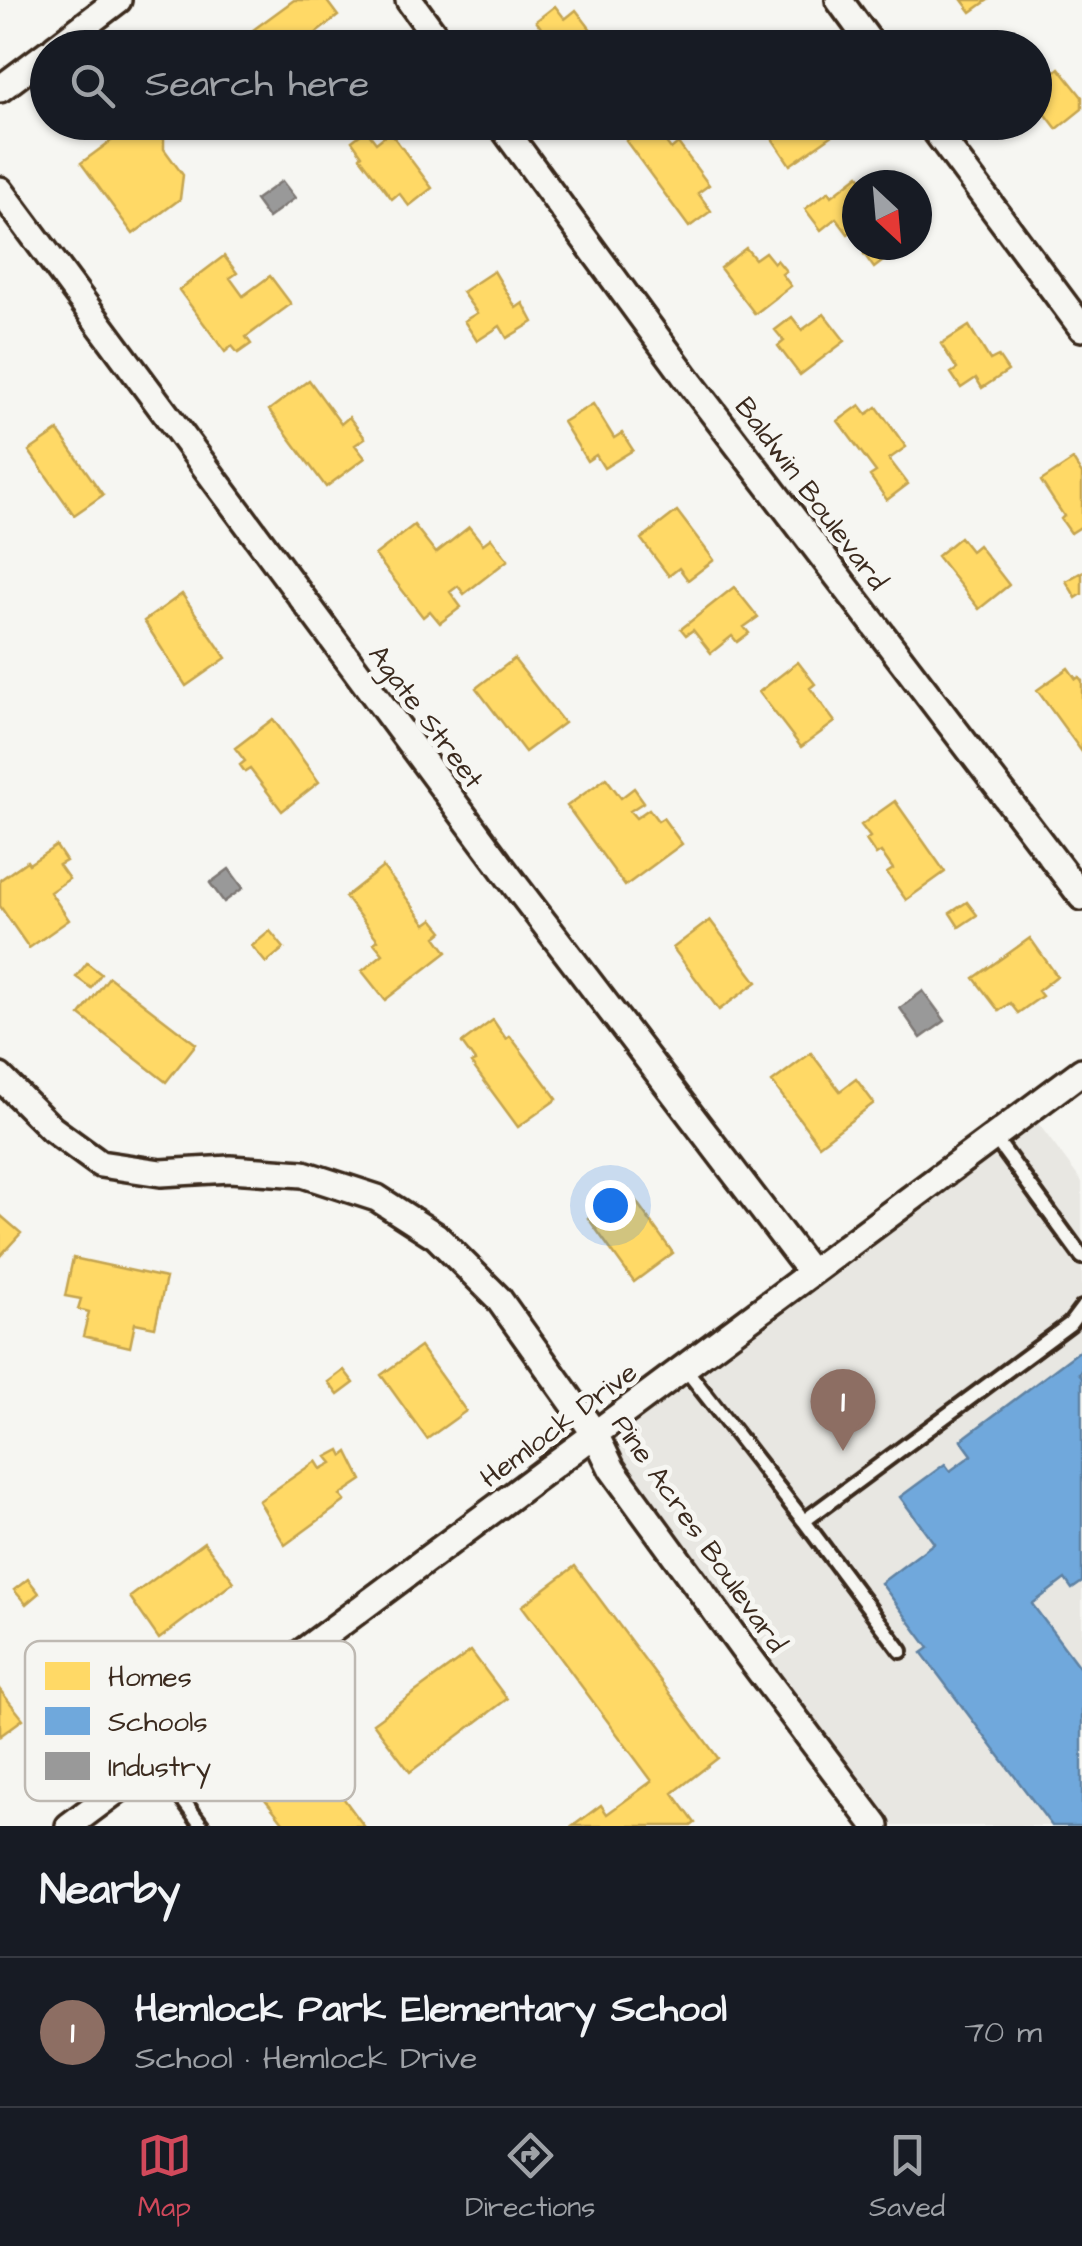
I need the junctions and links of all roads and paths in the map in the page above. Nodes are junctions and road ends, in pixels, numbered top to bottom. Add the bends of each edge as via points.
1 (118, 0) edge
2 (409, 0) edge
3 (839, 0) edge
4 (79, 30) edge
5 (431, 30) edge
6 (861, 30) edge
7 (30, 66) edge
8 (0, 88) edge
9 (512, 140) edge
10 (942, 140) edge
11 (0, 190) edge
12 (1082, 328) edge
13 (1082, 897) edge
14 (1082, 1071) edge
15 (0, 1077) edge
16 (994, 1137) junction
17 (1082, 1257) edge
18 (811, 1273) junction
19 (1082, 1308) edge
20 (684, 1367) junction
21 (594, 1434) junction
22 (804, 1521) junction
23 (317, 1641) edge
24 (901, 1651) dead end
25 (103, 1801) edge
26 (184, 1801) edge
27 (69, 1826) edge
28 (202, 1826) edge
29 (876, 1826) edge

1 - 4 street
2 - 5 street
3 - 6 street
7 - 8 street
9 - 13 street, Baldwin Boulevard
10 - 12 street
11 - 18 street, Agate Street
14 - 16 street, Hemlock Drive
15 - 21 street, Pine Acres Boulevard via 52,1130 100,1164 161,1173 303,1174 376,1198 436,1236 498,1298
16 - 17 lane
16 - 18 street, Hemlock Drive
18 - 20 street, Hemlock Drive
19 - 22 lane via 1070,1324
20 - 21 street, Hemlock Drive
20 - 22 lane
21 - 23 street, Hemlock Drive
21 - 29 street, Pine Acres Boulevard via 612,1469
22 - 24 lane
25 - 27 street, Hemlock Drive
26 - 28 lane

